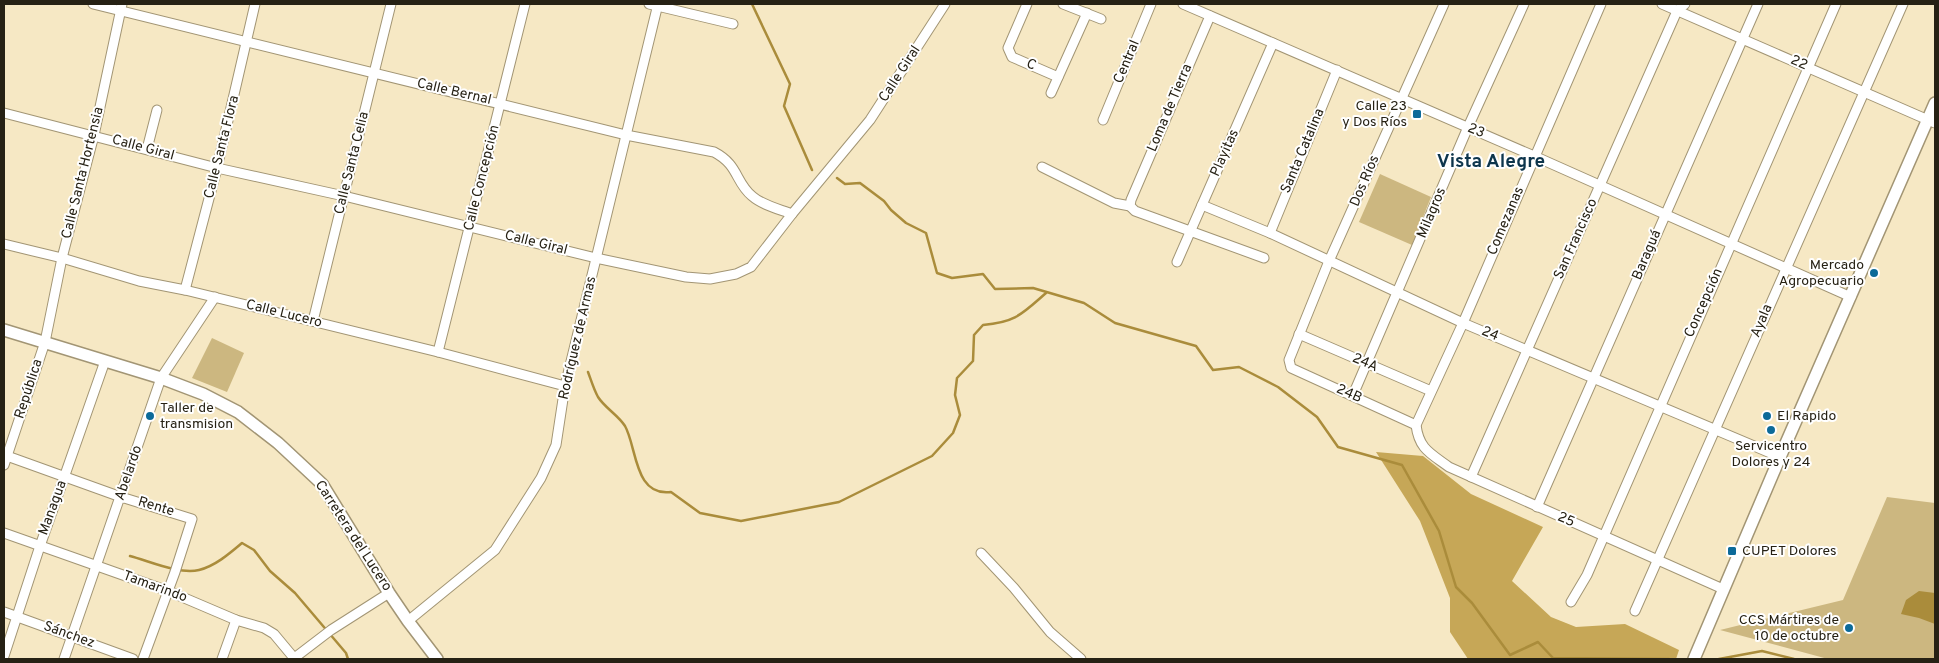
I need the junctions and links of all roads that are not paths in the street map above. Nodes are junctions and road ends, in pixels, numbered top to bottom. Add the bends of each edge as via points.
1 (93, 4) edge
2 (255, 4) edge
3 (391, 4) edge
4 (525, 4) edge
5 (655, 4) edge
6 (945, 4) edge
7 (1027, 4) edge
8 (1063, 4) edge
9 (1151, 4) edge
10 (1183, 4) edge
11 (1444, 4) edge
12 (1524, 4) edge
13 (1601, 4) edge
14 (1662, 4) edge
15 (1685, 4) edge
16 (1758, 4) edge
17 (1836, 4) edge
18 (1902, 4) edge
19 (121, 7) edge
20 (1677, 11) junction
21 (1086, 13) junction
22 (1210, 16) junction
23 (1101, 19) dead end
24 (734, 24) dead end
25 (1743, 39) junction
26 (247, 40) junction
27 (1273, 43) junction
28 (1809, 68) junction
29 (1337, 70) junction
30 (374, 73) junction
31 (1058, 77) junction
32 (1051, 93) dead end
33 (1863, 93) junction
34 (1401, 98) junction
35 (500, 102) junction
36 (1935, 103) edge
37 (157, 110) dead end
38 (4, 113) edge
39 (1103, 120) dead end
40 (1932, 121) edge
41 (1468, 127) junction
42 (626, 134) junction
43 (94, 135) junction
44 (147, 149) junction
45 (1534, 156) junction
46 (1042, 166) dead end
47 (217, 168) junction
48 (1600, 186) junction
49 (344, 196) junction
50 (1130, 203) junction
51 (1202, 205) junction
52 (1665, 213) junction
53 (792, 214) junction
54 (470, 226) junction
55 (1190, 230) junction
56 (1270, 233) junction
57 (1731, 243) junction
58 (4, 244) edge
59 (62, 258) junction
60 (596, 258) junction
61 (1264, 258) dead end
62 (1329, 261) junction
63 (1177, 262) dead end
64 (1786, 267) junction
65 (185, 290) junction
66 (1398, 293) junction
67 (1851, 297) junction
68 (214, 298) junction
69 (313, 321) junction
70 (1463, 322) junction
71 (4, 330) edge
72 (1299, 334) junction
73 (45, 342) junction
74 (1527, 350) junction
75 (438, 352) junction
76 (1289, 360) joint
77 (105, 361) junction
78 (1366, 363) junction
79 (162, 378) junction
80 (1594, 378) junction
81 (565, 386) junction
82 (1432, 391) junction
83 (1353, 395) junction
84 (1659, 406) junction
85 (1416, 425) junction
86 (1715, 430) junction
87 (1417, 438) joint
88 (1780, 457) junction
89 (5, 460) edge
90 (64, 477) junction
91 (1471, 477) junction
92 (121, 497) junction
93 (1537, 507) junction
94 (4, 533) edge
95 (1603, 536) junction
96 (40, 546) junction
97 (981, 553) dead end
98 (1657, 558) junction
99 (96, 566) junction
100 (1723, 589) junction
101 (168, 591) junction
102 (389, 593) junction
103 (1571, 602) dead end
104 (1635, 611) dead end
105 (4, 612) edge
106 (16, 616) junction
107 (236, 620) junction
108 (408, 621) junction
109 (72, 636) junction
110 (4, 656) edge
111 (64, 659) edge
112 (133, 659) edge
113 (143, 659) edge
114 (222, 659) edge
115 (294, 659) edge
116 (437, 659) edge
117 (1082, 659) edge
118 (1694, 659) edge

1 - 19 street, Calle Bernal
2 - 26 street, Calle Santa Flora
3 - 30 street, Calle Santa Celia
4 - 35 street, Calle Concepción
5 - 24 street
5 - 42 street, Rodríguez de Armas
6 - 53 street, Calle Giral via 870,120
7 - 31 street, C via 1008,48 1012,57
8 - 21 street
9 - 39 street, Central
10 - 22 street, 23
11 - 34 street, Dos Ríos
12 - 41 street, Milagros
13 - 45 street, Comezanas
14 - 20 street, 22
15 - 20 street, San Francisco
16 - 25 street, Baraguá
17 - 28 street, Concepción
18 - 33 street, Ayala
19 - 26 street, Calle Bernal
19 - 43 street, Calle Santa Hortensia
20 - 25 street, 22
20 - 48 street, San Francisco
21 - 23 street
21 - 31 street
22 - 27 street, 23
22 - 50 street, Loma de Tierra
25 - 28 street, 22
25 - 52 street, Baraguá
26 - 30 street, Calle Bernal
26 - 47 street, Calle Santa Flora
27 - 29 street, 23
27 - 51 street, Playitas
28 - 33 street, 22
28 - 57 street, Concepción
29 - 34 street, 23
29 - 56 street, Santa Catalina
30 - 35 street, Calle Bernal
30 - 49 street, Calle Santa Celia
31 - 32 street
33 - 40 street, 22
33 - 64 street, Ayala
34 - 41 street, 23
34 - 62 street, Dos Ríos
35 - 42 street, Calle Bernal
35 - 54 street, Calle Concepción
36 - 40 main road
37 - 44 street
38 - 43 street, Calle Giral
40 - 67 main road
41 - 45 street, 23
41 - 66 street, Milagros
42 - 53 street, Calle Bernal via 714,152 732,166 753,197
42 - 60 street, Rodríguez de Armas
43 - 44 street, Calle Giral
43 - 59 street, Calle Santa Hortensia
44 - 47 street, Calle Giral
45 - 48 street, 23
45 - 70 street, Comezanas
46 - 50 street via 1114,203
47 - 49 street, Calle Giral
47 - 65 street, Calle Santa Flora
48 - 52 street, 23
48 - 74 street, San Francisco
49 - 54 street, Calle Giral
49 - 69 street, Calle Santa Celia
50 - 55 street via 1135,211
51 - 55 street, Playitas
51 - 56 street, 24
52 - 57 street, 23
52 - 80 street, Baraguá
53 - 60 street, Calle Giral via 751,267 736,274 710,279 686,277
54 - 60 street, Calle Giral
54 - 75 street, Calle Concepción
55 - 61 street
55 - 63 street, Playitas
56 - 62 street, 24
57 - 64 street, 23
57 - 84 street, Concepción
58 - 59 street, Calle Lucero
59 - 65 street, Calle Lucero via 139,281
59 - 73 street, Calle Santa Hortensia
60 - 81 street, Rodríguez de Armas
62 - 66 street, 24
62 - 72 street, Dos Ríos
64 - 67 street, 23
64 - 86 street, Ayala
65 - 68 street, Calle Lucero
66 - 70 street, 24
66 - 78 street, Milagros
67 - 88 main road
68 - 69 street, Calle Lucero
68 - 79 street, Abelardo
69 - 75 street, Calle Lucero
70 - 74 street, 24
70 - 82 street, Comezanas
71 - 73 main road, Carretera del Lucero
72 - 76 street, Dos Ríos
72 - 78 street, 24A
73 - 77 main road, Carretera del Lucero
73 - 89 street, República
74 - 80 street, 24
74 - 91 street, San Francisco
75 - 81 street, Calle Lucero
76 - 83 street, 24B via 1291,368
77 - 79 main road, Carretera del Lucero
77 - 90 street, Managua
78 - 82 street, 24A
78 - 83 street, Milagros
79 - 92 street, Abelardo
79 - 102 main road, Carretera del Lucero via 238,412 322,484
80 - 84 street, 24
80 - 93 street, Baraguá
81 - 108 street, Rodríguez de Armas via 556,445 541,478 496,550
82 - 85 street, Comezanas
83 - 85 street, 24B
84 - 86 street, 24
84 - 95 street, Concepción
85 - 87 street, Comezanas
86 - 88 street, 24
86 - 98 street, Ayala
87 - 91 street, 25 via 1424,450
88 - 100 main road
89 - 90 street, Rente
90 - 92 street, Rente
90 - 96 street, Managua
91 - 93 street, 25
92 - 99 street, Abelardo
92 - 101 street, Rente via 192,519
93 - 95 street, 25
94 - 96 street, Tamarindo
95 - 98 street, 25
95 - 103 street, Concepción via 1587,575
96 - 99 street, Tamarindo
96 - 106 street, Managua
97 - 117 street via 1050,632
98 - 100 street, 25
98 - 104 street, Ayala
99 - 101 street, Tamarindo
99 - 109 street, Abelardo
100 - 118 main road
101 - 107 street, Tamarindo
101 - 113 street
102 - 108 main road, Carretera del Lucero
102 - 115 street via 327,633
105 - 106 street, Sánchez
106 - 109 street, Sánchez
106 - 110 street, Managua
107 - 114 street
107 - 115 street, Tamarindo via 274,634
108 - 116 main road, Carretera del Lucero
109 - 111 street, Abelardo
109 - 112 street, Sánchez

